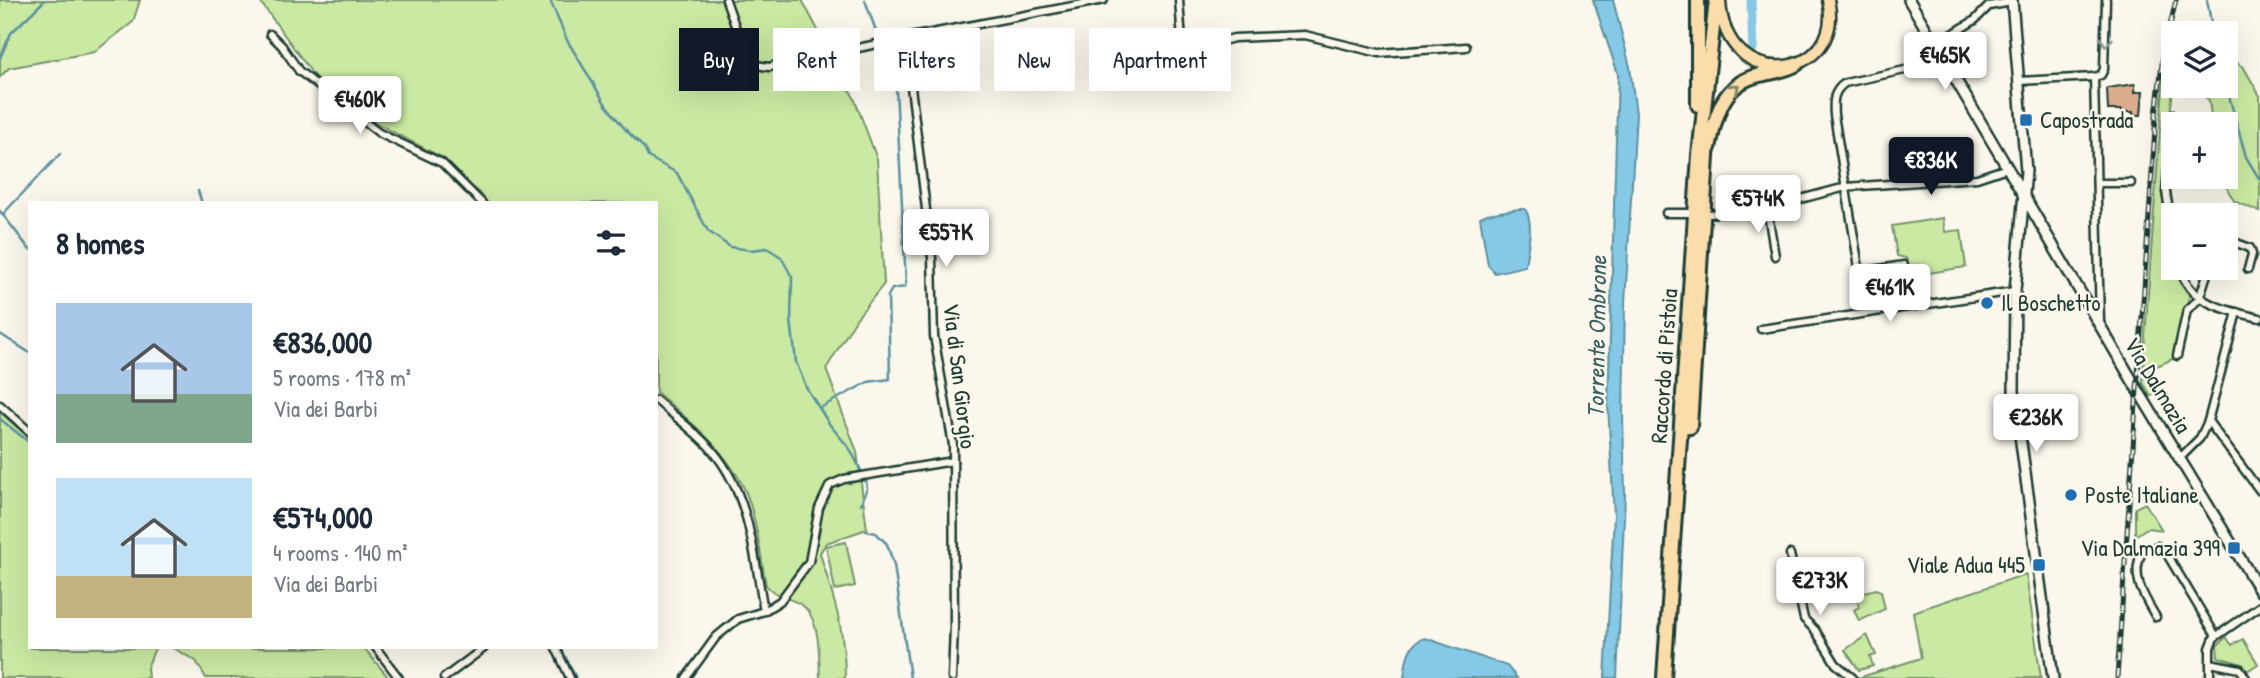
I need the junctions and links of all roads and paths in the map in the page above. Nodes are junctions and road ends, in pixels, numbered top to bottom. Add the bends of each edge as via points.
1 (726, 0) edge
2 (1104, 0) edge
3 (1179, 0) edge
4 (1698, 0) edge
5 (1718, 0) edge
6 (1828, 0) edge
7 (1909, 0) edge
8 (1981, 0) edge
9 (2106, 0) edge
10 (2012, 1) edge
11 (1987, 7) junction
12 (957, 28) edge
13 (270, 34) dead end
14 (874, 45) edge
15 (1935, 45) junction
16 (1466, 47) dead end
17 (1941, 55) junction
18 (1797, 64) junction
19 (2094, 77) junction
20 (2020, 81) junction
21 (912, 91) edge
22 (1704, 152) junction
23 (2026, 165) junction
24 (2007, 168) junction
25 (2097, 183) junction
26 (2131, 183) dead end
27 (1846, 187) junction
28 (2025, 198) junction
29 (480, 201) edge
30 (1767, 208) junction
31 (1666, 212) dead end
32 (1691, 214) dead end
33 (1709, 214) dead end
34 (2039, 223) junction
35 (2022, 228) junction
36 (2238, 244) edge
37 (1775, 256) dead end
38 (1904, 265) dead end
39 (2248, 269) dead end
40 (2185, 280) edge
41 (2205, 280) edge
42 (2015, 291) junction
43 (2199, 299) junction
44 (2237, 312) junction
45 (2260, 318) edge
46 (2100, 325) junction
47 (1761, 329) dead end
48 (2176, 356) dead end
49 (658, 402) edge
50 (0, 405) edge
51 (2207, 421) junction
52 (28, 430) edge
53 (2179, 458) junction
54 (953, 461) junction
55 (2260, 491) edge
56 (1790, 554) dead end
57 (2260, 591) edge
58 (2260, 606) edge
59 (764, 611) junction
60 (2156, 617) dead end
61 (2216, 636) junction
62 (377, 649) edge
63 (483, 649) edge
64 (556, 649) edge
65 (2210, 663) junction
66 (399, 678) edge
67 (444, 678) edge
68 (570, 678) edge
69 (686, 678) edge
70 (952, 678) edge
71 (1664, 678) edge
72 (1672, 678) edge
73 (1853, 678) edge
74 (2053, 678) edge
75 (2210, 678) edge
76 (2246, 678) edge

1 - 14 street via 746,57 756,65 769,67
2 - 12 street
3 - 16 street via 1183,44 1188,50 1234,38 1305,35 1379,53
4 - 22 highway
5 - 18 main road via 1726,33 1743,54 1767,66
5 - 22 highway, Raccordo di Pistoia
6 - 18 main road via 1830,22 1825,39
7 - 15 main road, Via Dalmazia
8 - 11 street
9 -> 19 street via 2104,69
10 - 11 street
10 - 20 main road
11 - 15 street
13 - 29 street via 299,71 379,133 442,163
15 - 17 main road, Via Dalmazia
17 - 24 main road, Via Dalmazia
17 - 27 street via 1918,67 1849,82 1838,89 1834,107
22 -> 18 highway via 1718,108 1732,88 1751,77
19 - 20 street
19 - 25 street
20 - 23 main road
21 - 54 street, Via di San Giorgio via 932,258 934,336
22 - 71 highway, Raccordo di Pistoia
22 - 72 highway, Raccordo di Pistoia
23 - 24 main road
23 - 28 main road
24 - 27 street via 1977,178
24 - 28 main road, Via Dalmazia
25 - 26 street
25 - 46 street
27 - 30 street
27 - 38 street via 1860,270
28 - 34 main road, Via Dalmazia
28 - 35 main road
30 - 33 street
30 - 37 street
31 - 32 street
34 - 35 main road
34 - 46 main road, Via Dalmazia
35 - 42 main road
36 - 39 street via 2251,249
40 - 43 street
41 - 43 street
42 - 47 street
42 - 74 main road via 2016,420
43 - 44 street
43 - 48 street via 2187,310
44 - 45 street
44 - 51 street
46 - 53 main road, Via Dalmazia
49 - 59 street via 712,449 732,479 745,513
50 - 52 street
51 - 53 street via 2200,438
51 - 55 street
53 - 57 main road, Via Dalmazia
54 - 59 street via 830,485 819,508 809,562 780,601
54 - 70 street, Via di San Giorgio
56 - 73 street via 1804,619 1836,664
58 - 61 street
59 - 69 street via 726,627
60 - 61 street via 2138,577 2142,552 2157,546 2165,551
61 - 65 street
62 - 66 street
63 - 67 street
64 - 68 street
65 - 75 street
65 - 76 street via 2239,669

